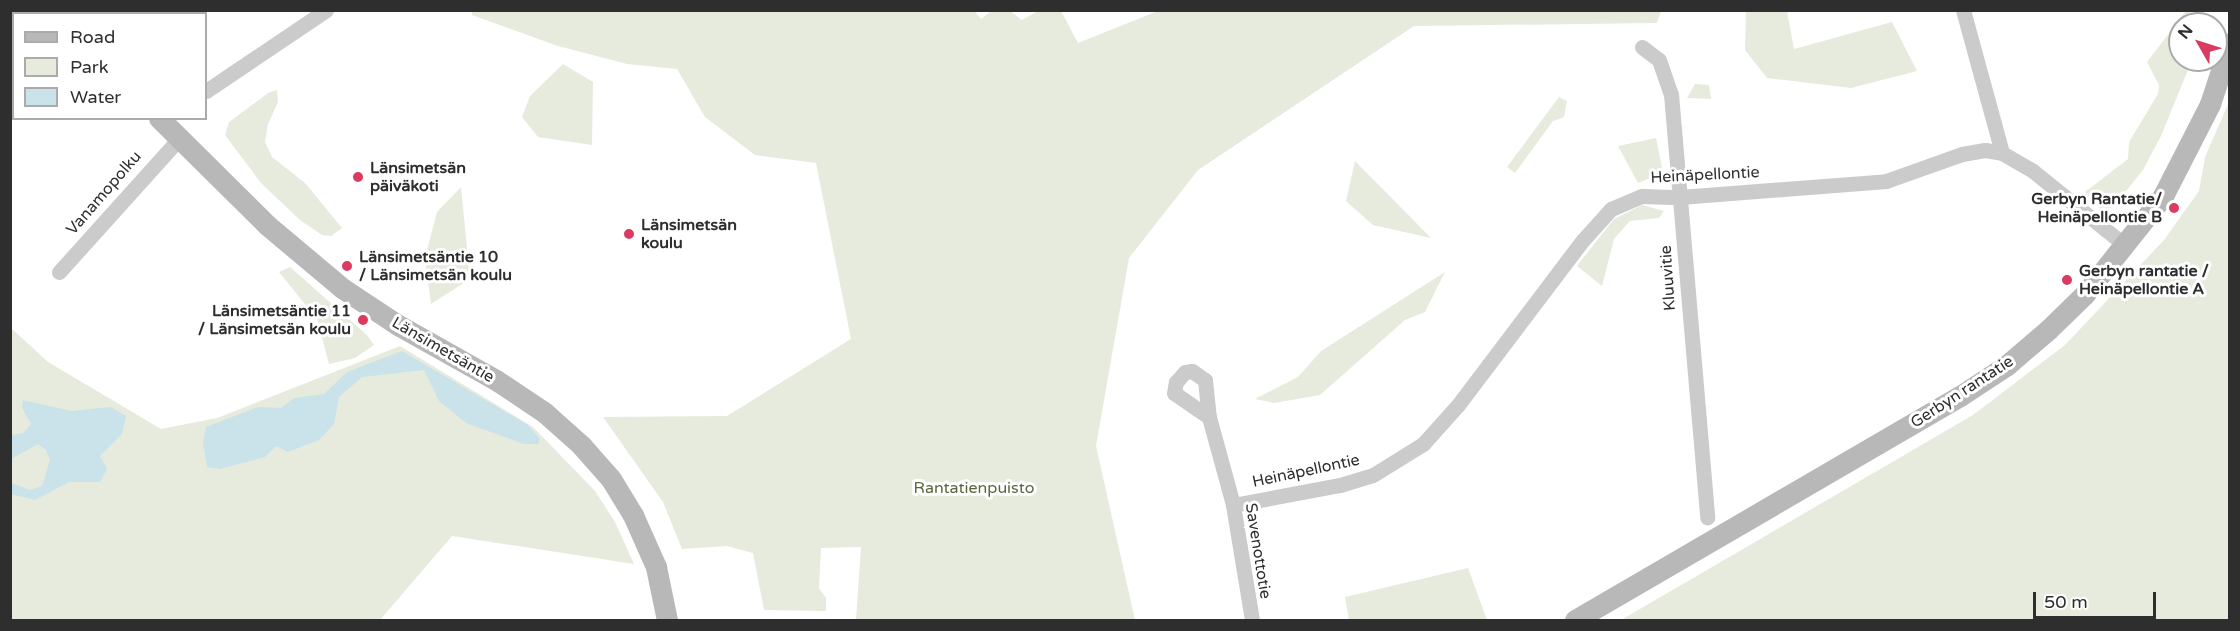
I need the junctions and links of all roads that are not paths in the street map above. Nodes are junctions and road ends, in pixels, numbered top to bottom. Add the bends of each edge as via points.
1 (326, 10) edge
2 (1963, 10) edge
3 (2229, 43) edge
4 (1642, 47) dead end
5 (207, 90) edge
6 (163, 120) edge
7 (178, 140) junction
8 (2002, 153) junction
9 (1680, 197) junction
10 (2126, 246) junction
11 (59, 272) dead end
12 (1209, 417) dead end
13 (1233, 505) junction
14 (1707, 517) dead end
15 (667, 621) edge
16 (1252, 621) edge
17 (1575, 621) edge

1 - 5 street
2 - 8 street
3 - 10 main road, Gerbyn rantatie via 2210,104 2190,149 2163,196
4 - 9 street, Kluuvitie via 1659,60 1671,94
6 - 7 main road, Länsimetsäntie
7 - 11 street, Vanamopolku
7 - 15 main road, Länsimetsäntie via 267,225 342,288 398,325 496,380 544,412 581,445 611,479 633,515 656,567
8 - 9 street, Heinäpellontie via 1962,154 1886,181
8 - 10 street via 2033,171
9 - 13 street, Heinäpellontie via 1641,196 1611,209 1423,444 1373,475
9 - 14 street, Kluuvitie
10 - 17 main road, Gerbyn rantatie via 2084,295 2007,365 1798,493
12 - 13 street, Savenottotie
13 - 16 street, Savenottotie

